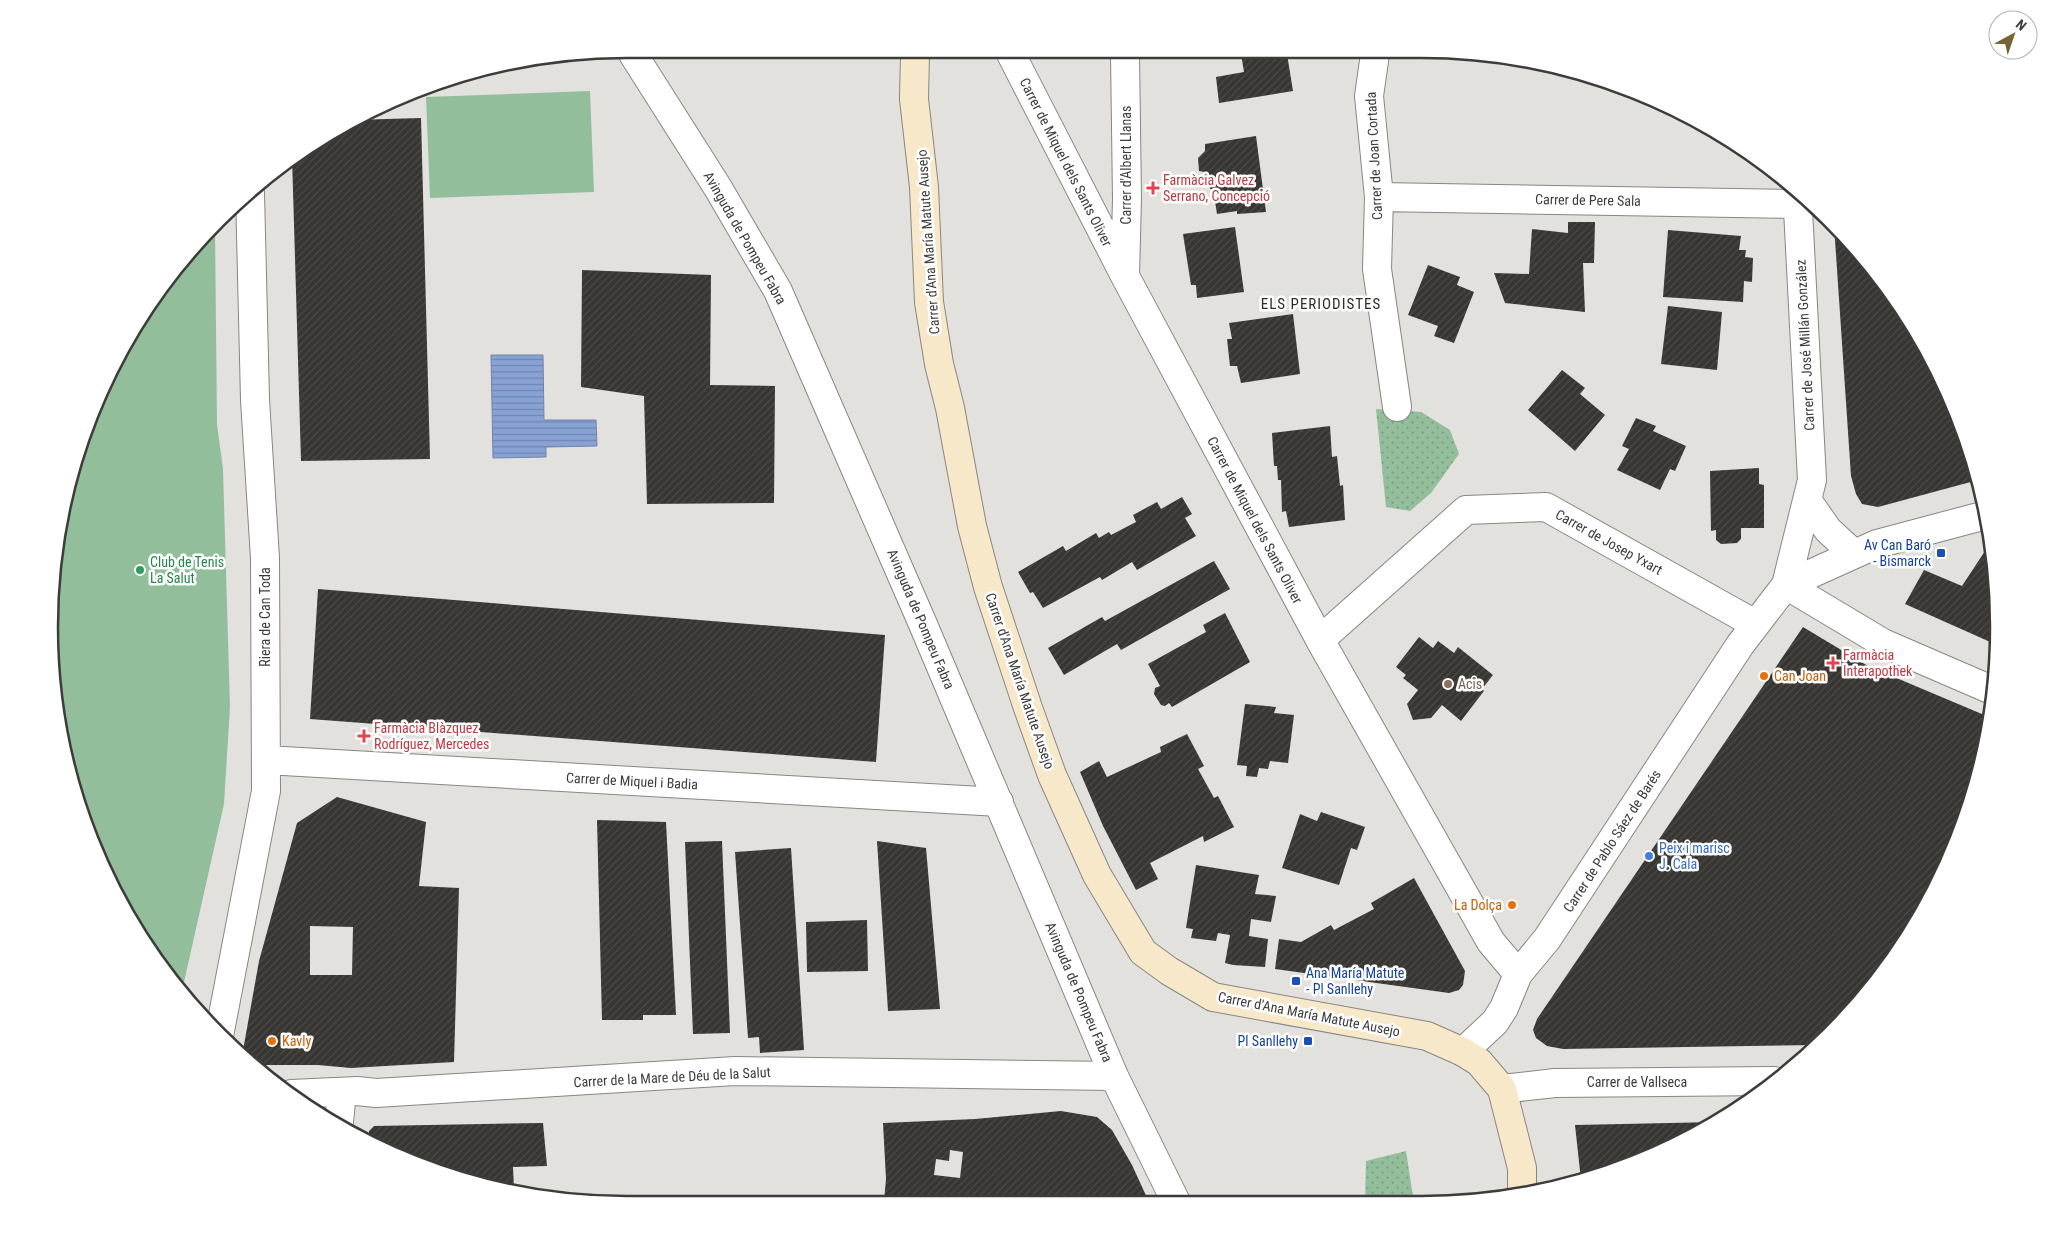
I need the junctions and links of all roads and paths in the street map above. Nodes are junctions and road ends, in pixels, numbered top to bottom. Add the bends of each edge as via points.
1 (635, 57) edge
2 (915, 57) edge
3 (1013, 57) edge
4 (1125, 57) edge
5 (1375, 57) edge
6 (1379, 197) junction
7 (1795, 197) edge
8 (1797, 199) edge
9 (250, 200) edge
10 (1124, 276) junction
11 (1397, 407) dead end
12 (1808, 500) junction
13 (1980, 517) edge
14 (1854, 554) junction
15 (1786, 585) junction
16 (1754, 624) junction
17 (1320, 640) junction
18 (1987, 688) edge
19 (266, 760) junction
20 (999, 802) junction
21 (1518, 974) junction
22 (221, 1026) edge
23 (1464, 1052) junction
24 (1114, 1076) junction
25 (1764, 1081) edge
26 (1502, 1089) junction
27 (342, 1092) junction
28 (301, 1094) edge
29 (339, 1117) edge
30 (1522, 1187) edge
31 (1173, 1196) edge

1 - 20 street, Avinguda de Pompeu Fabra via 718,188 778,291
2 - 23 street, Carrer d'Ana María Matute Ausejo via 914,100 924,187 929,302 972,526 988,587 1028,708 1052,775 1097,875 1144,952 1213,997 1427,1036
3 - 10 street, Carrer de Miquel dels Sants Oliver
4 - 10 street, Carrer d'Albert Llanas via 1128,199
5 - 6 street, Carrer de Joan Cortada via 1369,96
6 - 7 street, Carrer de Pere Sala
6 - 11 street, Carrer de Joan Cortada via 1377,269
8 - 12 street, Carrer de José Millán González via 1812,480
9 - 19 street, Riera de Can Toda via 255,400 265,558
10 - 17 street, Carrer de Miquel dels Sants Oliver
12 - 14 street via 1828,530
12 - 15 street, Carrer de José Millán González
13 - 14 street via 1877,544
14 - 15 street
15 - 16 street, Carrer de Pablo Sáez de Barés
15 - 18 street via 1884,643
16 - 17 street, Carrer de Josep Yxart via 1546,507 1466,510
16 - 21 street, Carrer de Pablo Sáez de Barés via 1547,939
17 - 21 street, Carrer de Miquel dels Sants Oliver via 1491,942
19 - 20 street, Carrer de Miquel i Badia
19 - 22 street, Riera de Can Toda via 266,791
20 - 24 street, Avinguda de Pompeu Fabra
21 - 23 street, Carrer de Pablo Sáez de Barés via 1495,1022
23 - 26 street, Carrer d'Ana María Matute Ausejo via 1479,1062
24 - 27 street, Carrer de la Mare de Déu de la Salut via 735,1071 376,1093
24 - 31 street, Avinguda de Pompeu Fabra
25 - 26 street, Carrer de Vallseca via 1555,1083
26 - 30 street via 1522,1168
27 - 28 street, Carrer de la Mare de Déu de la Salut
27 - 29 street

